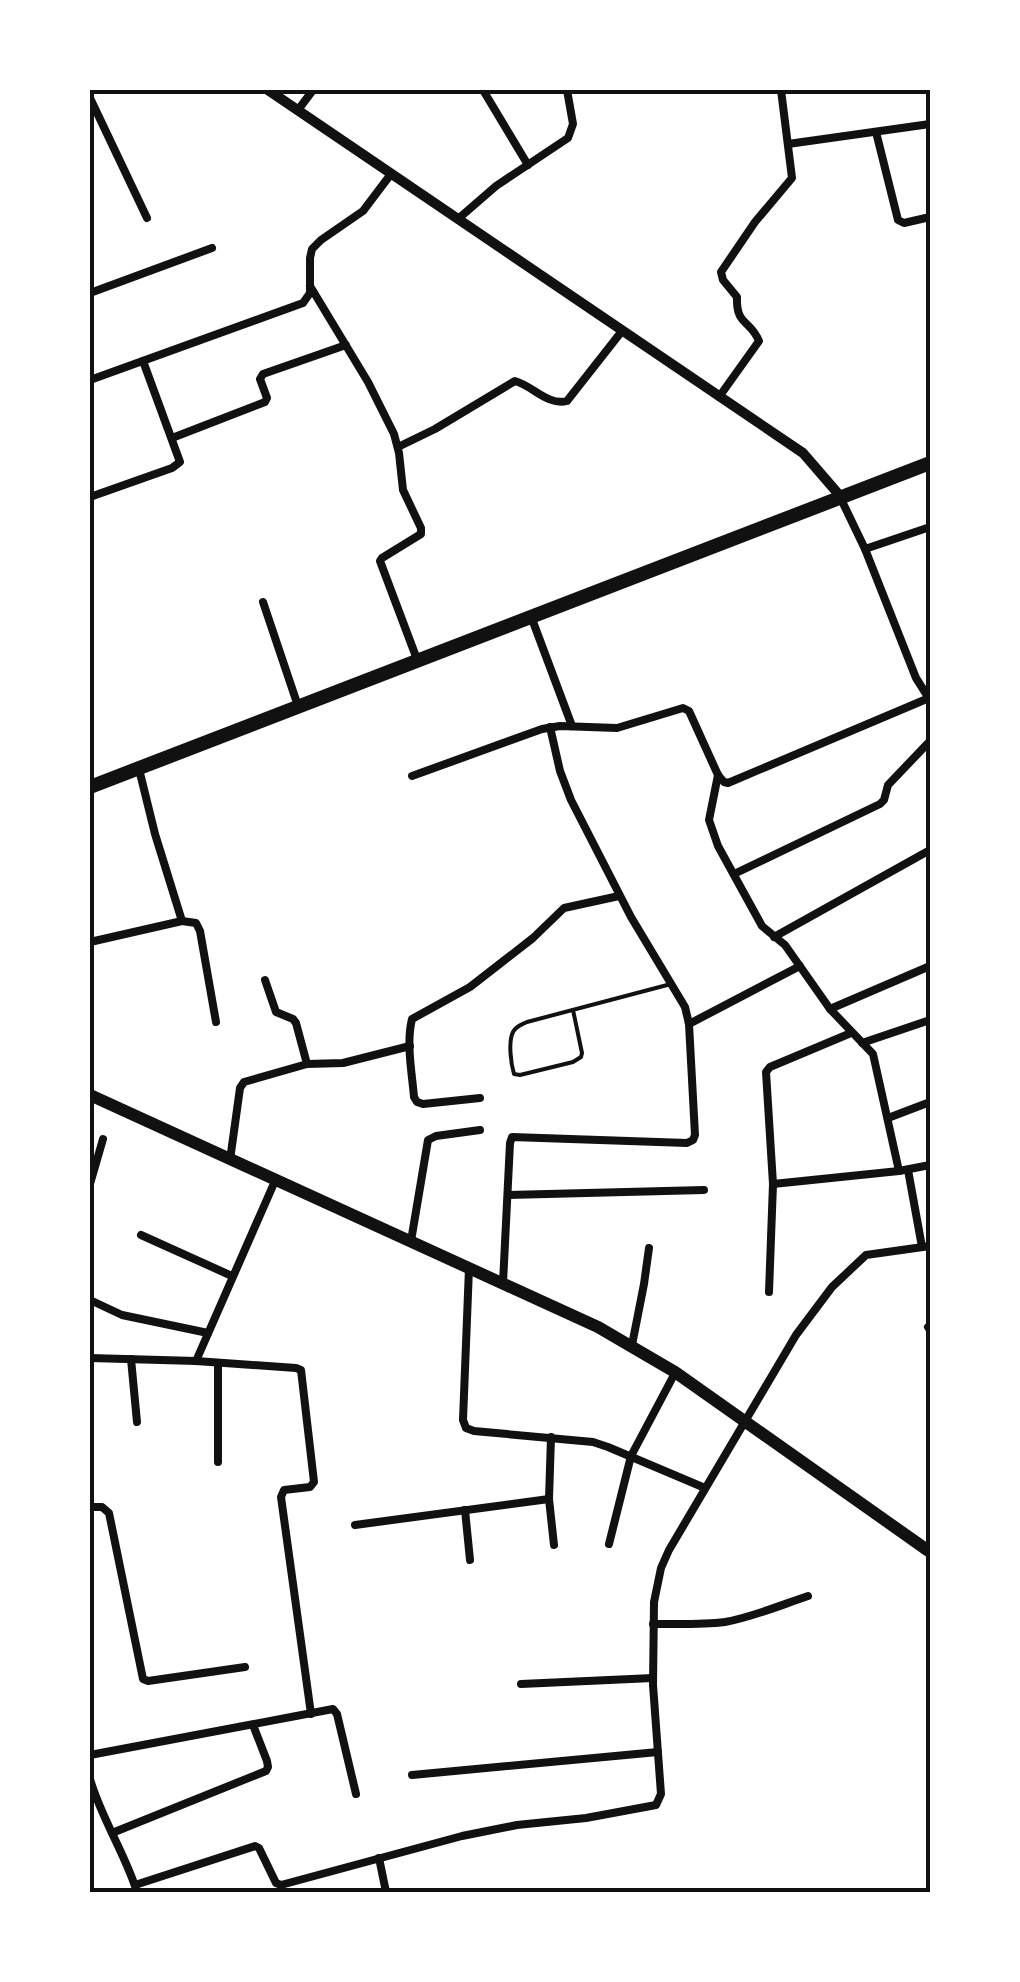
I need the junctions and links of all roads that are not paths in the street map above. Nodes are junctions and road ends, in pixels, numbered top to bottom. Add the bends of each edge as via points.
1 (100, 90) edge
2 (268, 90) edge
3 (313, 90) edge
4 (483, 90) edge
5 (567, 90) edge
6 (781, 90) edge
7 (90, 98) edge
8 (298, 110) junction
9 (930, 124) edge
10 (876, 132) junction
11 (788, 144) junction
12 (528, 165) junction
13 (391, 174) junction
14 (930, 216) edge
15 (147, 218) dead end
16 (458, 219) junction
17 (212, 248) dead end
18 (310, 286) junction
19 (90, 293) edge
20 (622, 330) junction
21 (346, 346) junction
22 (143, 361) junction
23 (90, 380) edge
24 (719, 397) junction
25 (172, 438) junction
26 (398, 447) junction
27 (930, 464) edge
28 (90, 497) edge
29 (841, 497) junction
30 (930, 527) edge
31 (864, 549) junction
32 (263, 602) dead end
33 (532, 619) junction
34 (418, 662) junction
35 (929, 699) edge
36 (298, 706) junction
37 (572, 726) junction
38 (550, 727) junction
39 (930, 741) edge
40 (138, 769) junction
41 (718, 775) junction
42 (412, 776) dead end
43 (90, 788) edge
44 (930, 850) edge
45 (734, 874) junction
46 (619, 896) junction
47 (182, 921) junction
48 (774, 936) junction
49 (90, 942) edge
50 (800, 966) junction
51 (930, 966) edge
52 (265, 980) dead end
53 (671, 984) junction
54 (830, 1009) junction
55 (573, 1010) junction
56 (930, 1020) edge
57 (216, 1022) dead end
58 (688, 1024) junction
59 (852, 1033) junction
60 (862, 1043) junction
61 (410, 1046) junction
62 (307, 1064) junction
63 (90, 1095) edge
64 (480, 1098) dead end
65 (930, 1102) edge
66 (888, 1118) junction
67 (480, 1130) dead end
68 (103, 1139) dead end
69 (230, 1160) junction
70 (930, 1165) edge
71 (903, 1170) junction
72 (275, 1181) junction
73 (90, 1184) edge
74 (773, 1184) junction
75 (704, 1190) dead end
76 (508, 1196) junction
77 (141, 1235) dead end
78 (411, 1242) junction
79 (926, 1246) edge
80 (649, 1248) dead end
81 (469, 1268) junction
82 (232, 1276) junction
83 (503, 1282) junction
84 (770, 1292) dead end
85 (90, 1300) edge
86 (208, 1333) junction
87 (632, 1345) junction
88 (90, 1358) edge
89 (131, 1359) junction
90 (196, 1361) junction
91 (218, 1363) junction
92 (676, 1372) junction
93 (746, 1421) junction
94 (137, 1422) dead end
95 (552, 1438) junction
96 (631, 1456) junction
97 (218, 1462) dead end
98 (705, 1488) junction
99 (549, 1499) junction
100 (90, 1507) edge
101 (465, 1510) junction
102 (355, 1525) dead end
103 (554, 1544) dead end
104 (609, 1544) dead end
105 (930, 1552) edge
106 (470, 1560) dead end
107 (808, 1596) dead end
108 (654, 1624) junction
109 (245, 1667) dead end
110 (653, 1678) junction
111 (521, 1684) dead end
112 (311, 1714) junction
113 (254, 1725) junction
114 (658, 1752) junction
115 (90, 1754) edge
116 (412, 1775) dead end
117 (90, 1779) edge
118 (356, 1794) dead end
119 (94, 1806) edge
120 (112, 1833) junction
121 (379, 1858) junction
122 (136, 1888) edge
123 (386, 1892) edge

1 - 7 street
2 - 8 street
3 - 8 street
4 - 12 street
5 - 12 street via 572,132
6 - 11 street
7 - 15 street
8 - 13 street
9 - 10 street
10 - 11 street
10 - 14 street via 898,220
11 - 24 street via 792,178 721,272 738,296 737,312 759,341
12 - 16 street
13 - 16 street
13 - 18 street via 364,211 316,244
16 - 20 street
17 - 19 street
18 - 21 street
18 - 22 street via 302,303
20 - 24 street
20 - 26 street via 567,401 516,381
21 - 25 street via 263,374 265,402
21 - 26 street
22 - 23 street
22 - 25 street
24 - 29 street via 802,454
25 - 28 street via 176,466
26 - 34 street via 403,490 422,534 380,561
27 - 29 highway
29 - 31 street
29 - 33 highway
30 - 31 street
31 - 35 street
32 - 36 street
33 - 34 highway
33 - 37 street
34 - 36 highway
35 - 41 street via 734,782
36 - 40 highway
37 - 38 street
37 - 41 street via 617,728 685,708
38 - 42 street
38 - 46 street via 566,787
39 - 45 street via 888,785 880,804
40 - 43 highway
40 - 47 street
41 - 45 street via 709,820
44 - 48 street
45 - 48 street
46 - 53 street
46 - 61 street via 561,910 470,987 414,1017
47 - 49 street
47 - 57 street via 200,931
48 - 50 street
50 - 54 street
50 - 58 street
51 - 54 street
52 - 62 street via 276,1012 297,1026
53 - 55 lane
53 - 58 street
54 - 59 street
55 - 55 lane via 515,1030 514,1074 580,1057
56 - 60 street
58 - 76 street via 693,1140 514,1136
59 - 60 street
59 - 74 street via 766,1072
60 - 66 street via 875,1060
61 - 62 street via 343,1063
61 - 64 street via 417,1102
62 - 69 street via 243,1083
63 - 69 main road
65 - 66 street
66 - 71 street
67 - 78 street via 428,1140
68 - 73 street
69 - 72 main road
70 - 71 street
71 - 74 street
71 - 79 street
72 - 78 main road
72 - 82 street
74 - 84 street
75 - 76 street
76 - 83 street
77 - 82 street
78 - 81 main road
79 - 93 street via 870,1254 838,1280 796,1334
80 - 87 street
81 - 83 main road
81 - 95 street via 464,1425
82 - 86 street
83 - 87 main road
85 - 86 street via 122,1315
86 - 90 street
87 - 92 main road
88 - 89 street
89 - 90 street
89 - 94 street
90 - 91 street
91 - 97 street
91 - 112 street via 301,1370 314,1482 280,1497
92 - 93 main road
92 - 96 street
93 - 98 street
93 - 105 main road
95 - 96 street via 593,1442
95 - 99 street
96 - 98 street
96 - 104 street
98 - 108 street via 661,1568
99 - 101 street
99 - 103 street
100 - 109 street via 109,1513 143,1680
101 - 102 street
101 - 106 street
107 - 108 street via 728,1621
108 - 110 street
110 - 111 street
110 - 114 street
112 - 113 street
112 - 118 street via 336,1712
113 - 115 street
113 - 120 street via 266,1771
114 - 116 street
114 - 121 street via 660,1799 652,1806 462,1836
117 - 119 street
119 - 120 street
120 - 122 street
121 - 122 street via 279,1885 256,1846
121 - 123 street

